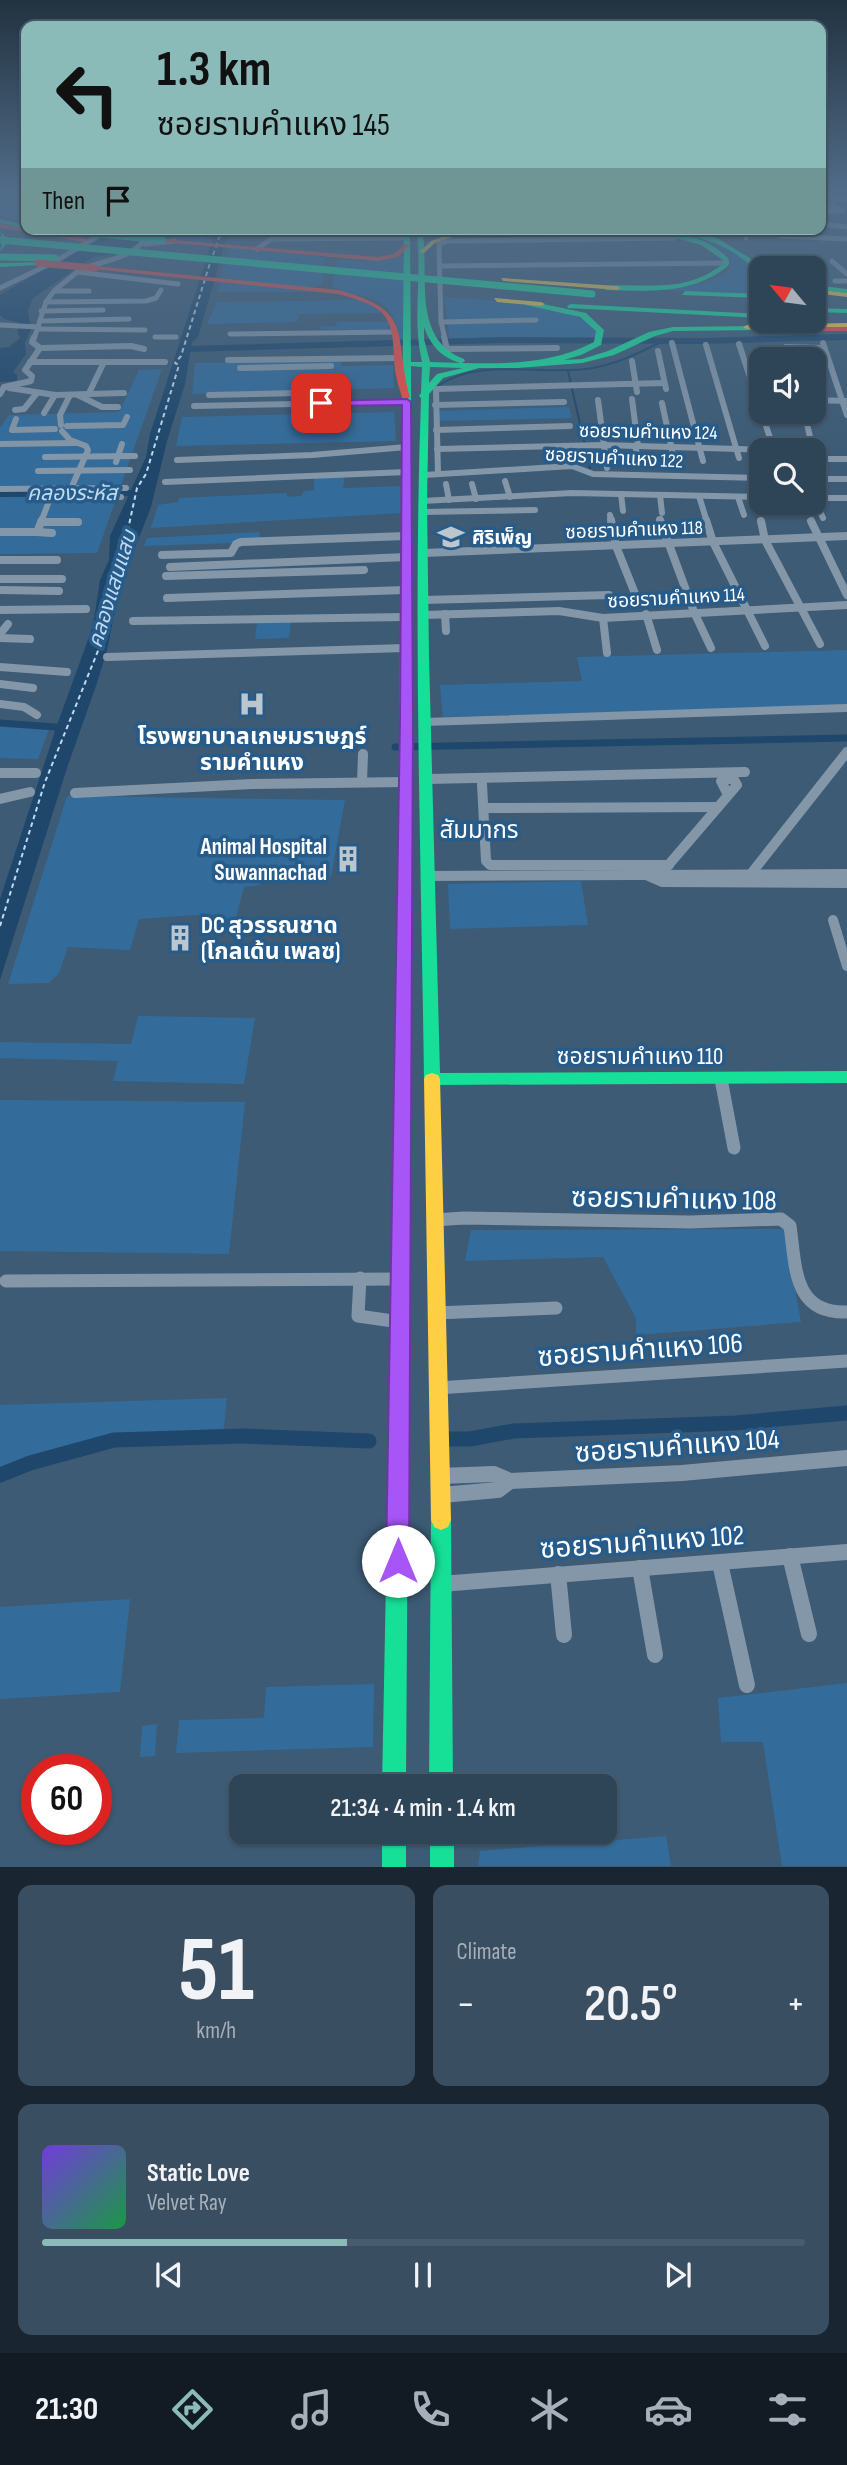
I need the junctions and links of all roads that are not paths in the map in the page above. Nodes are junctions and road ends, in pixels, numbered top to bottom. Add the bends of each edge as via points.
1 (17, 279) edge
2 (68, 279) edge
3 (166, 279) edge
4 (171, 279) edge
5 (284, 279) edge
6 (324, 279) edge
7 (328, 279) edge
8 (369, 279) edge
9 (412, 279) edge
10 (432, 279) edge
11 (440, 279) edge
12 (504, 279) edge
13 (707, 279) edge
14 (177, 280) junction
15 (835, 281) dead end
16 (847, 281) edge
17 (422, 282) joint
18 (440, 283) junction
19 (0, 288) edge
20 (311, 289) junction
21 (54, 290) junction
22 (162, 290) dead end
23 (826, 291) edge
24 (89, 292) dead end
25 (339, 292) junction
26 (596, 294) junction
27 (847, 295) edge
28 (749, 296) edge
29 (826, 297) edge
30 (46, 302) junction
31 (749, 302) edge
32 (528, 303) junction
33 (826, 305) edge
34 (847, 306) edge
35 (749, 308) edge
36 (103, 310) dead end
37 (41, 311) junction
38 (826, 311) edge
39 (847, 312) edge
40 (749, 316) edge
41 (129, 319) dead end
42 (536, 320) dead end
43 (826, 321) edge
44 (442, 322) junction
45 (0, 323) edge
46 (847, 325) edge
47 (38, 326) junction
48 (145, 330) dead end
49 (230, 334) dead end
50 (155, 337) dead end
51 (176, 337) dead end
52 (672, 343) dead end
53 (739, 344) dead end
54 (706, 345) dead end
55 (786, 347) edge
56 (823, 347) edge
57 (40, 348) junction
58 (412, 348) junction
59 (558, 348) dead end
60 (144, 349) dead end
61 (658, 351) dead end
62 (826, 354) edge
63 (228, 360) dead end
64 (632, 361) dead end
65 (30, 362) junction
66 (104, 362) junction
67 (165, 362) dead end
68 (481, 364) junction
69 (426, 365) junction
70 (240, 368) dead end
71 (634, 384) junction
72 (2, 387) edge
73 (637, 391) dead end
74 (37, 393) junction
75 (124, 393) dead end
76 (0, 394) edge
77 (89, 394) junction
78 (55, 395) junction
79 (74, 395) junction
80 (209, 395) dead end
81 (431, 397) junction
82 (632, 399) dead end
83 (406, 400) junction
84 (598, 400) dead end
85 (826, 400) edge
86 (845, 401) edge
87 (564, 402) dead end
88 (346, 403) junction
89 (662, 403) dead end
90 (194, 406) dead end
91 (118, 407) dead end
92 (15, 410) dead end
93 (847, 415) edge
94 (127, 417) dead end
95 (16, 419) dead end
96 (570, 426) dead end
97 (61, 428) junction
98 (41, 430) junction
99 (430, 432) junction
100 (770, 438) edge
101 (407, 441) junction
102 (75, 443) junction
103 (122, 443) dead end
104 (1, 444) edge
105 (603, 445) junction
106 (636, 446) junction
107 (673, 447) junction
108 (700, 447) junction
109 (737, 448) junction
110 (437, 449) junction
111 (749, 449) edge
112 (135, 456) dead end
113 (45, 457) dead end
114 (85, 457) junction
115 (118, 457) junction
116 (826, 457) edge
117 (739, 458) dead end
118 (847, 459) edge
119 (177, 460) dead end
120 (703, 461) dead end
121 (640, 464) dead end
122 (675, 464) dead end
123 (607, 468) dead end
124 (130, 470) dead end
125 (38, 471) dead end
126 (78, 471) junction
127 (113, 471) junction
128 (407, 471) junction
129 (588, 478) dead end
130 (749, 478) edge
131 (826, 479) edge
132 (847, 479) edge
133 (505, 481) dead end
134 (549, 481) dead end
135 (165, 482) dead end
136 (73, 484) junction
137 (446, 484) dead end
138 (472, 484) dead end
139 (31, 485) dead end
140 (0, 489) edge
141 (407, 489) junction
142 (426, 490) junction
143 (552, 494) junction
144 (593, 494) junction
145 (621, 494) junction
146 (660, 495) junction
147 (0, 496) edge
148 (51, 496) junction
149 (699, 496) junction
150 (121, 497) dead end
151 (510, 497) junction
152 (738, 497) junction
153 (749, 497) edge
154 (826, 498) edge
155 (847, 498) edge
156 (475, 499) junction
157 (449, 500) junction
158 (535, 510) dead end
159 (623, 511) dead end
160 (610, 515) dead end
161 (744, 515) dead end
162 (761, 521) dead end
163 (811, 521) dead end
164 (41, 522) junction
165 (78, 522) dead end
166 (0, 532) edge
167 (37, 532) junction
168 (52, 533) dead end
169 (407, 536) junction
170 (821, 537) junction
171 (847, 537) edge
172 (765, 540) junction
173 (713, 542) junction
174 (670, 544) junction
175 (616, 546) junction
176 (423, 553) junction
177 (162, 555) dead end
178 (406, 556) junction
179 (339, 558) dead end
180 (0, 560) edge
181 (57, 560) dead end
182 (258, 563) junction
183 (212, 565) junction
184 (170, 567) dead end
185 (186, 570) junction
186 (364, 570) dead end
187 (259, 573) junction
188 (212, 574) junction
189 (166, 576) dead end
190 (0, 579) edge
191 (62, 579) dead end
192 (0, 590) edge
193 (405, 590) junction
194 (59, 591) dead end
195 (609, 595) dead end
196 (847, 595) edge
197 (167, 598) dead end
198 (638, 601) dead end
199 (847, 605) edge
200 (801, 607) junction
201 (423, 608) junction
202 (86, 609) dead end
203 (0, 610) edge
204 (748, 610) junction
205 (694, 612) junction
206 (445, 614) junction
207 (646, 614) junction
208 (405, 617) junction
209 (603, 618) junction
210 (133, 621) dead end
211 (8, 624) dead end
212 (446, 631) dead end
213 (0, 636) edge
214 (0, 644) edge
215 (820, 644) dead end
216 (765, 646) dead end
217 (405, 648) junction
218 (711, 648) dead end
219 (657, 650) dead end
220 (607, 653) dead end
221 (107, 657) dead end
222 (0, 667) edge
223 (68, 673) dead end
224 (0, 684) edge
225 (33, 688) dead end
226 (0, 704) edge
227 (847, 708) edge
228 (37, 715) dead end
229 (424, 722) junction
230 (847, 752) edge
231 (363, 754) dead end
232 (745, 772) dead end
233 (4, 773) edge
234 (36, 773) dead end
235 (427, 779) junction
236 (362, 782) junction
237 (405, 782) junction
238 (482, 784) dead end
239 (30, 792) dead end
240 (75, 793) dead end
241 (728, 794) dead end
242 (4, 798) edge
243 (484, 807) junction
244 (718, 807) junction
245 (665, 869) junction
246 (643, 873) junction
247 (750, 875) junction
248 (427, 876) junction
249 (846, 876) edge
250 (734, 879) junction
251 (833, 920) dead end
252 (843, 942) edge
253 (847, 966) edge
254 (431, 1010) junction
255 (402, 1011) junction
256 (847, 1077) edge
257 (432, 1079) junction
258 (721, 1079) junction
259 (734, 1148) dead end
260 (434, 1220) junction
261 (360, 1278) junction
262 (401, 1279) junction
263 (6, 1281) dead end
264 (556, 1308) dead end
265 (847, 1312) edge
266 (435, 1313) junction
267 (400, 1322) junction
268 (847, 1361) edge
269 (437, 1388) junction
270 (847, 1458) edge
271 (440, 1476) junction
272 (510, 1481) junction
273 (441, 1495) junction
274 (847, 1552) edge
275 (790, 1556) junction
276 (720, 1563) junction
277 (640, 1568) junction
278 (558, 1574) junction
279 (441, 1584) junction
280 (809, 1634) dead end
281 (564, 1635) dead end
282 (655, 1655) dead end
283 (747, 1685) dead end
284 (394, 1774) edge
285 (441, 1774) edge
286 (394, 1844) edge
287 (442, 1844) edge
288 (394, 1867) edge
289 (442, 1867) edge

1 - 19 street
2 - 21 street
3 - 14 street
4 - 14 main road
5 - 32 main road
6 - 20 main road via 323,285
7 - 25 main road via 327,287
8 - 26 main road
9 - 58 main road
10 - 26 main road, bridge
11 - 18 street
12 - 26 main road
13 - 26 main road
14 - 20 main road
15 - 16 street
17 - 18 street
17 - 58 main road via 422,308
18 - 44 street
20 - 25 main road
21 - 24 street
21 - 30 street
22 - 30 street via 146,301
23 - 27 main road
25 - 58 main road via 385,307
26 - 28 main road
26 - 31 main road
26 - 35 main road
27 - 29 main road
30 - 37 street
32 - 40 main road
32 - 68 main road via 583,315 601,334 594,348 555,361
33 - 34 main road
36 - 37 street
37 - 47 street
38 - 39 main road
41 - 47 street
42 - 44 street
43 - 46 main road
44 - 58 street
45 - 47 street via 14,330
46 - 68 main road via 681,328 564,364
47 - 48 street
47 - 57 street via 32,342
49 - 58 street
50 - 51 street
52 - 108 street
53 - 100 street
54 - 109 street
55 - 56 street
57 - 60 street via 69,344
57 - 65 street
58 - 59 street
58 - 63 street via 326,359
58 - 68 main road
58 - 69 main road
58 - 70 street
58 - 83 main road
61 - 71 street via 665,386
62 - 86 street
64 - 71 street
65 - 66 street
65 - 72 street via 24,370 32,376 31,381
66 - 67 street
66 - 77 street
68 - 69 main road
68 - 81 main road via 440,376
69 - 81 main road
71 - 73 street
71 - 81 street
72 - 74 street
72 - 76 street
74 - 78 street
74 - 92 street via 26,407
75 - 77 street
77 - 79 street
78 - 79 street
78 - 98 street
79 - 91 street via 102,407
79 - 97 street via 60,415
80 - 88 street via 340,392
81 - 87 street
81 - 99 main road
82 - 106 street
83 - 88 street
83 - 101 main road
84 - 105 street
85 - 86 street
86 - 93 street
88 - 90 street
89 - 107 street
94 - 97 street via 123,425
95 - 98 street via 12,430
96 - 99 street
97 - 98 street
97 - 102 street
99 - 101 main road
99 - 110 street
99 - 142 main road
101 - 119 street via 312,455
101 - 128 main road
102 - 104 street
102 - 114 street via 86,446
103 - 115 street
105 - 106 street, ซอยรามคำแหง 124
105 - 110 street, ซอยรามคำแหง 124
105 - 123 street
106 - 107 street, ซอยรามคำแหง 124
106 - 121 street
107 - 108 street, ซอยรามคำแหง 124
107 - 122 street
108 - 109 street, ซอยรามคำแหง 124
108 - 120 street
109 - 111 street, ซอยรามคำแหง 124
109 - 117 street
110 - 142 street
112 - 115 street
113 - 114 street
114 - 115 street
114 - 126 street
115 - 127 street
116 - 118 street
124 - 127 street
125 - 126 street
126 - 127 street
126 - 136 street
128 - 135 street
128 - 141 main road
129 - 144 street
130 - 142 street, ซอยรามคำแหง 122 via 606,475 572,466
131 - 132 street
133 - 151 street
134 - 143 street
136 - 139 street
136 - 140 street via 124,486
137 - 157 street
138 - 156 street
141 - 142 main road
141 - 169 main road
142 - 157 street
142 - 158 street
142 - 176 main road
143 - 144 street
143 - 151 street
144 - 145 street
145 - 146 street
145 - 159 street
146 - 149 street
146 - 174 street
147 - 148 street
148 - 150 street
148 - 164 street
149 - 152 street
149 - 173 street
151 - 156 street
152 - 153 street
152 - 161 street
154 - 155 street
156 - 157 street
160 - 175 street
162 - 172 street
163 - 170 street
164 - 165 street
164 - 167 street
166 - 167 street
167 - 168 street
169 - 177 street via 241,542 229,553
169 - 178 main road
170 - 171 street, ซอยรามคำแหง 118
170 - 172 street, ซอยรามคำแหง 118
170 - 196 street
172 - 173 street, ซอยรามคำแหง 118
172 - 200 street
173 - 174 street, ซอยรามคำแหง 118
173 - 204 street
174 - 175 street, ซอยรามคำแหง 118
174 - 205 street
175 - 176 street, ซอยรามคำแหง 118
175 - 198 street
176 - 201 main road
178 - 179 street
178 - 182 street
178 - 193 main road
180 - 181 street
182 - 183 street
182 - 187 street
183 - 185 street
183 - 188 street
184 - 185 street
185 - 188 street
185 - 189 street
186 - 187 street
187 - 188 street
190 - 191 street
192 - 194 street
193 - 197 street
193 - 208 main road
195 - 201 street
199 - 200 street, ซอยรามคำแหง 114
200 - 204 street, ซอยรามคำแหง 114
200 - 215 street
201 - 206 street, ซอยรามคำแหง 114
201 - 229 main road
202 - 203 street
204 - 205 street, ซอยรามคำแหง 114
204 - 216 street
205 - 207 street, ซอยรามคำแหง 114
205 - 218 street
206 - 209 street, ซอยรามคำแหง 114 via 559,611
206 - 212 street
207 - 209 street, ซอยรามคำแหง 114
207 - 219 street
208 - 210 street
208 - 217 main road
209 - 220 street
211 - 213 street
213 - 214 street via 27,639
217 - 221 street
217 - 237 main road
222 - 223 street
224 - 225 street
226 - 228 street via 24,707
227 - 229 street
229 - 235 main road
230 - 247 street
231 - 236 street
232 - 235 street
233 - 234 street
233 - 242 street
235 - 248 main road
236 - 237 street
236 - 240 street
237 - 255 main road
238 - 243 street
239 - 242 street
241 - 244 street
243 - 244 street
243 - 245 street via 486,861 490,865
244 - 245 street
245 - 246 street
245 - 250 street
246 - 248 street
246 - 250 street via 662,882
247 - 249 street
247 - 250 street
248 - 254 main road
249 - 250 street
251 - 252 street
252 - 253 street
254 - 255 main road
254 - 257 main road
255 - 262 main road
256 - 258 main road, ซอยรามคำแหง 110
257 - 258 main road, ซอยรามคำแหง 110
257 - 260 main road
258 - 259 street
260 - 265 street, ซอยรามคำแหง 108 via 781,1219 790,1226 803,1296 823,1311
260 - 266 main road
261 - 262 street
261 - 263 street
261 - 267 street via 358,1316
262 - 267 main road
264 - 266 street
266 - 269 main road
267 - 284 main road
268 - 269 street, ซอยรามคําแหง 106
269 - 271 main road
270 - 272 street, ซอยรามคําแหง 104 via 682,1473
271 - 272 street, ซอยรามคําแหง 104 via 494,1474
271 - 273 main road
272 - 273 street, ซอยรามคําแหง 104 via 498,1490
273 - 279 main road
274 - 275 street, ซอยรามคําแหง 102
275 - 276 street, ซอยรามคําแหง 102
275 - 280 street
276 - 277 street, ซอยรามคําแหง 102
276 - 283 street
277 - 278 street, ซอยรามคําแหง 102
277 - 282 street
278 - 279 street, ซอยรามคําแหง 102
278 - 281 street
279 - 285 main road
286 - 288 main road
287 - 289 main road

